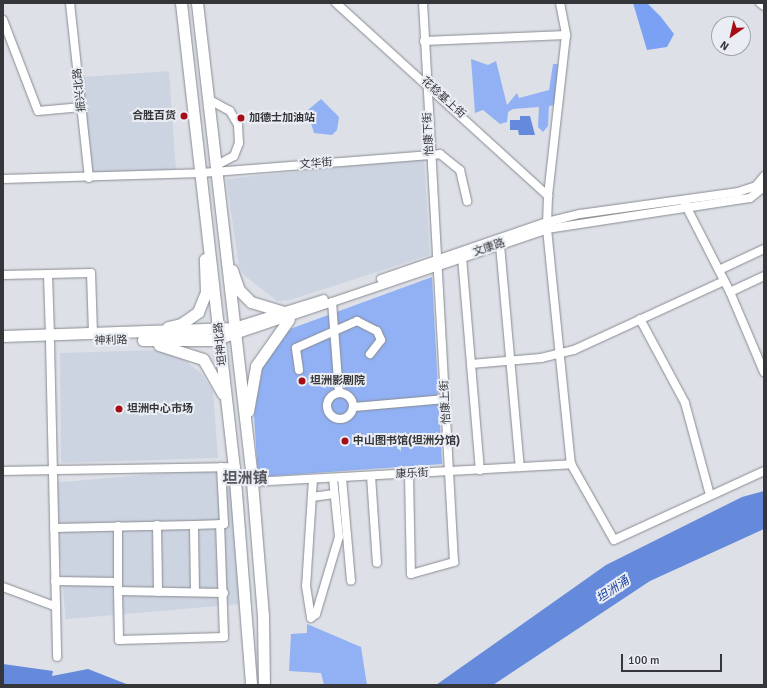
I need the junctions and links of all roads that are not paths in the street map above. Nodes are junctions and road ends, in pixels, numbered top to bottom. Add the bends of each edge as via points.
1 (70, 3) edge
2 (181, 3) edge
3 (197, 3) edge
4 (336, 3) edge
5 (423, 3) edge
6 (560, 3) edge
7 (760, 3) edge
8 (764, 6) edge
9 (3, 20) edge
10 (566, 35) junction
11 (424, 41) junction
12 (426, 83) junction
13 (208, 99) junction
14 (82, 107) junction
15 (430, 155) junction
16 (216, 169) junction
17 (201, 174) junction
18 (764, 176) edge
19 (89, 178) junction
20 (3, 179) edge
21 (764, 187) edge
22 (548, 196) junction
23 (679, 200) junction
24 (467, 201) dead end
25 (688, 207) junction
26 (547, 226) junction
27 (209, 237) junction
28 (500, 245) junction
29 (225, 248) junction
30 (764, 249) edge
31 (462, 257) junction
32 (436, 262) junction
33 (720, 270) junction
34 (48, 274) junction
35 (3, 275) edge
36 (764, 276) edge
37 (724, 281) junction
38 (730, 292) junction
39 (332, 302) junction
40 (288, 316) junction
41 (640, 319) junction
42 (220, 328) junction
43 (334, 328) junction
44 (234, 332) junction
45 (93, 334) junction
46 (3, 336) edge
47 (139, 337) junction
48 (50, 339) junction
49 (220, 340) junction
50 (3, 344) edge
51 (558, 353) junction
52 (370, 354) dead end
53 (510, 360) junction
54 (471, 364) junction
55 (299, 370) dead end
56 (764, 372) edge
57 (339, 393) junction
58 (446, 399) junction
59 (228, 403) junction
60 (354, 407) junction
61 (246, 428) junction
62 (571, 464) junction
63 (221, 467) junction
64 (234, 467) junction
65 (520, 467) junction
66 (53, 470) junction
67 (480, 470) junction
68 (3, 471) edge
69 (764, 471) edge
70 (449, 472) junction
71 (410, 474) junction
72 (371, 476) junction
73 (332, 478) junction
74 (342, 478) junction
75 (313, 479) junction
76 (252, 482) junction
77 (334, 494) junction
78 (710, 494) junction
79 (312, 496) junction
80 (220, 524) junction
81 (158, 525) junction
82 (194, 525) junction
83 (118, 526) junction
84 (54, 528) junction
85 (377, 563) dead end
86 (55, 581) junction
87 (350, 581) dead end
88 (118, 582) junction
89 (3, 586) edge
90 (118, 591) junction
91 (158, 592) junction
92 (195, 592) junction
93 (224, 593) junction
94 (54, 606) junction
95 (57, 657) dead end
96 (251, 685) edge
97 (264, 685) edge

1 - 14 street, 振兴北路
2 - 17 main road, 坦神北路
3 - 13 main road, 坦神北路
4 - 12 street, 花稔基上街
5 - 11 street, 怡康下街
6 - 10 street
7 - 8 street
9 - 14 street via 38,111
10 - 11 street
10 - 22 street
11 - 12 street, 怡康下街
12 - 15 street, 怡康下街
12 - 22 street, 花稔基上街
13 - 16 main road, 坦神北路
13 - 16 street via 230,111 238,130 238,149 234,156
14 - 19 street, 振兴北路
15 - 16 street, 文华街
15 - 24 street, 文华街 via 447,156 460,170
15 - 32 street, 怡康下街
16 - 17 street, 文华街
16 - 29 main road, 坦神北路
17 - 19 street, 文华街
17 - 27 main road, 坦神北路
18 - 23 street via 756,186 738,192
19 - 20 street, 文华街
21 - 25 street, 文康路 via 750,198
22 - 26 street
23 - 25 street
23 - 26 street via 580,214
25 - 26 street, 文康路
25 - 33 street
26 - 28 street, 文康路
26 - 32 street
26 - 51 street
27 - 42 main road, 坦神北路
27 - 47 main road via 206,292 198,312 181,324
28 - 31 street, 文康路
28 - 53 street
29 - 40 main road via 239,290 251,302
29 - 44 main road, 坦神北路
30 - 33 street
31 - 32 street, 文康路
31 - 54 street
32 - 39 street, 文康路
32 - 40 street
32 - 58 street, 怡康上街
33 - 37 street
34 - 35 street
34 - 45 street via 91,273
34 - 48 street
36 - 38 street
37 - 38 street
37 - 41 street
38 - 56 street
39 - 40 street, 文康路
39 - 43 street
40 - 44 street
40 - 61 main road via 256,366
41 - 51 street
41 - 78 street via 685,404
42 - 44 main road
42 - 47 main road
42 - 49 main road, 坦神北路
43 - 52 street via 357,321 370,324 381,340
43 - 55 street via 296,348
43 - 57 street
44 - 49 street
44 - 61 main road, 坦神北路
45 - 47 main road
45 - 48 main road
46 - 48 main road
47 - 48 main road, 神利路
47 - 49 main road, 神利路
47 - 59 main road via 203,359
48 - 50 main road, 神利路
48 - 66 street
49 - 59 main road, 坦神北路
51 - 53 street
51 - 62 street
53 - 54 street
53 - 65 street
54 - 67 street
57 - 60 street via 345,395
57 - 60 street via 326,404 329,414 344,419
58 - 60 street
58 - 70 street, 怡康上街
59 - 64 main road, 坦神北路
61 - 76 main road, 坦神北路
62 - 65 street, 康乐街
62 - 78 street via 614,540
63 - 64 street
63 - 66 street
63 - 80 street via 224,524
64 - 96 main road, 坦神北路
65 - 67 street, 康乐街
66 - 68 street
66 - 84 street
67 - 70 street, 康乐街
69 - 78 street
70 - 71 street, 康乐街
70 - 71 street, 怡康上街 via 454,562 411,574
71 - 72 street, 康乐街
72 - 74 street, 康乐街
72 - 85 street
73 - 74 street, 康乐街
73 - 75 street, 康乐街
73 - 77 street
74 - 87 street
75 - 76 street, 康乐街
75 - 79 street
76 - 97 main road, 坦神北路 via 263,616
77 - 79 street
77 - 79 street via 339,536 316,614 311,618 306,586
80 - 82 street
80 - 93 street
81 - 82 street
81 - 83 street
81 - 91 street
82 - 92 street
83 - 84 street
83 - 88 street
84 - 86 street
86 - 88 street
86 - 94 street
88 - 90 street
89 - 94 street
90 - 91 street
90 - 93 street via 119,640 224,637
91 - 92 street
92 - 93 street
94 - 95 street

